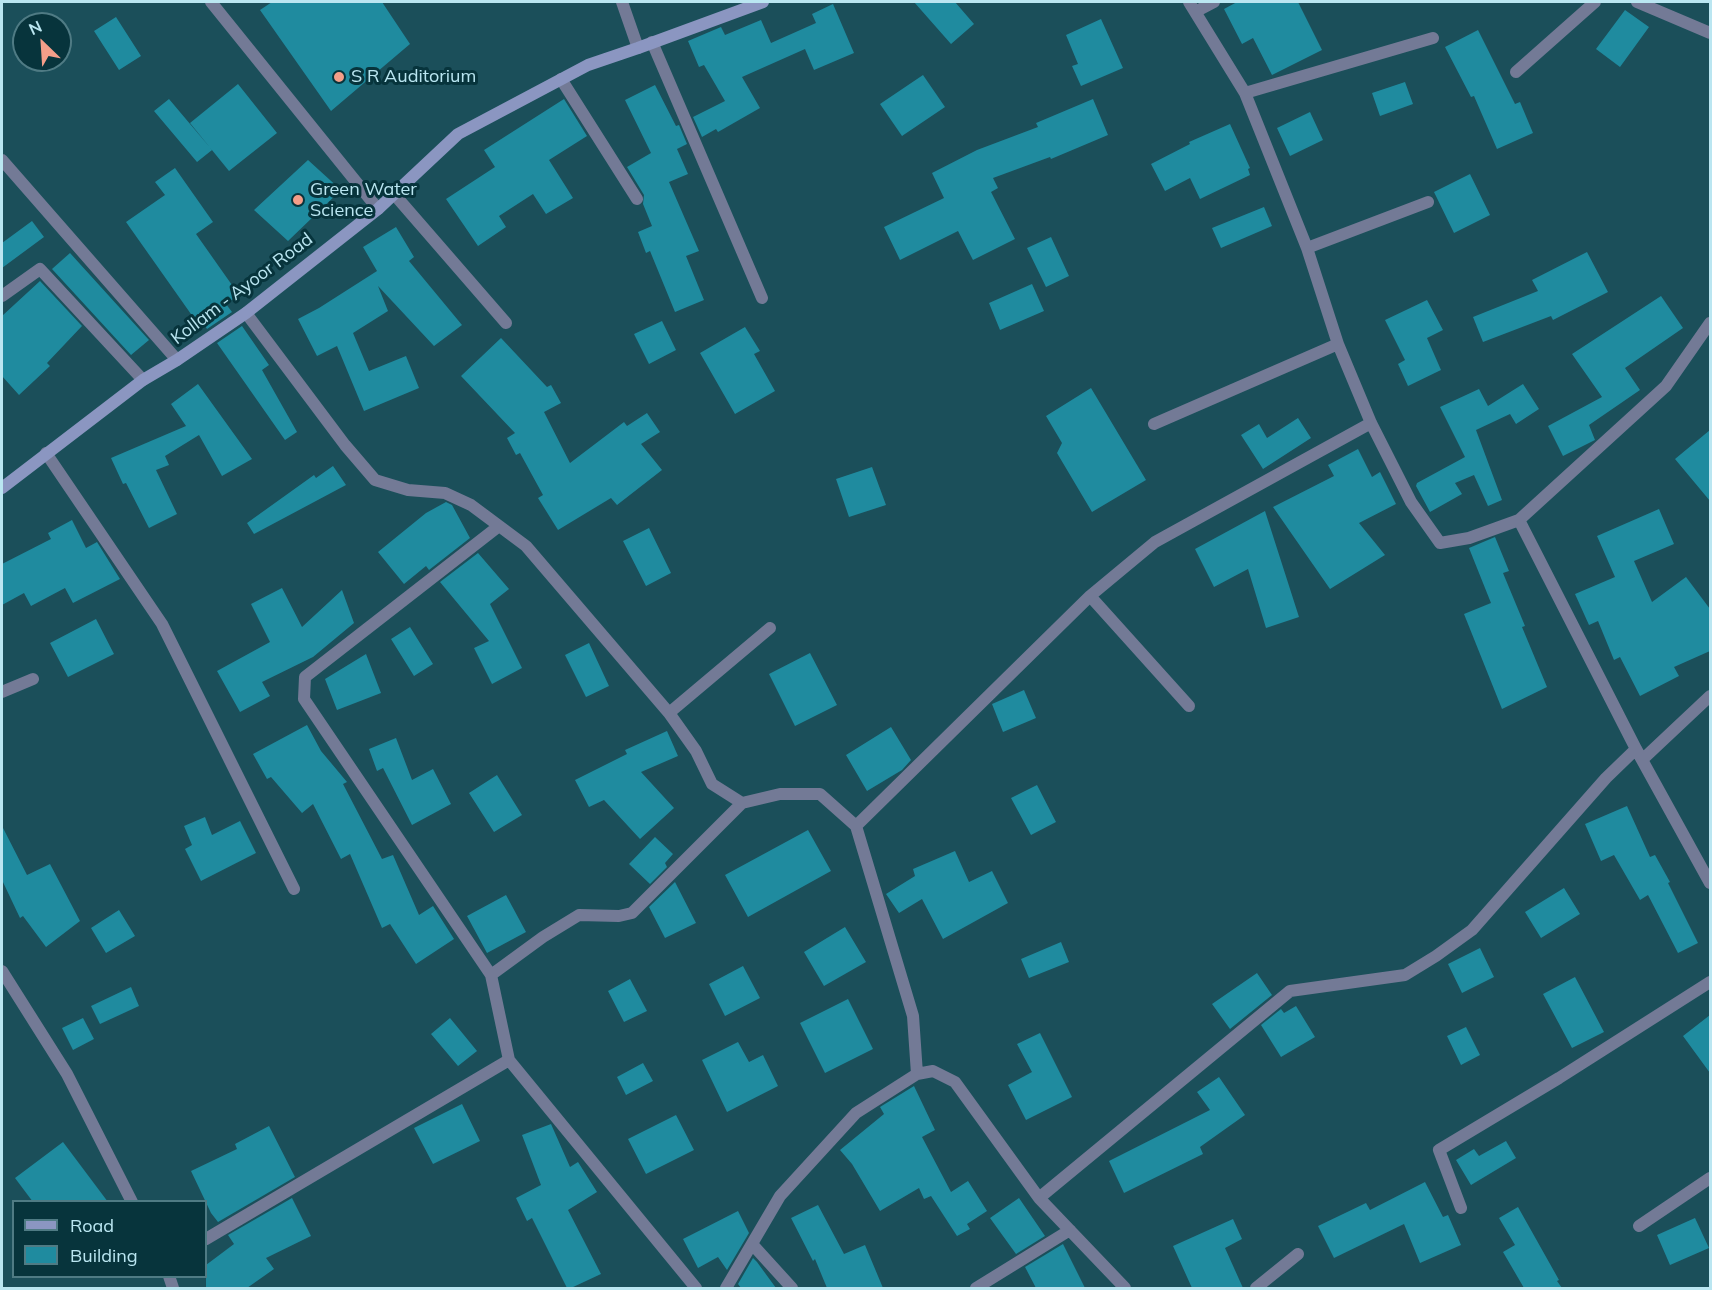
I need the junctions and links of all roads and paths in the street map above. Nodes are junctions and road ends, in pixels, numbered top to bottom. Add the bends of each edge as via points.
1 (211, 2) edge
2 (622, 2) edge
3 (763, 2) edge
4 (1214, 2) edge
5 (1595, 2) edge
6 (1637, 2) edge
7 (1192, 7) edge
8 (1710, 33) edge
9 (1433, 38) dead end
10 (652, 42) junction
11 (638, 48) junction
12 (1516, 72) dead end
13 (561, 79) junction
14 (1245, 93) junction
15 (2, 160) edge
16 (394, 194) junction
17 (637, 199) dead end
18 (1428, 202) dead end
19 (378, 209) junction
20 (1306, 248) junction
21 (2, 296) edge
22 (762, 298) dead end
23 (246, 313) junction
24 (506, 323) dead end
25 (1710, 324) edge
26 (1338, 344) junction
27 (177, 360) junction
28 (143, 380) junction
29 (1371, 423) junction
30 (1154, 424) dead end
31 (46, 453) junction
32 (2, 488) edge
33 (1520, 520) junction
34 (499, 526) junction
35 (1090, 596) junction
36 (770, 628) dead end
37 (33, 679) dead end
38 (2, 692) edge
39 (1710, 696) edge
40 (1189, 706) dead end
41 (669, 713) junction
42 (1640, 754) junction
43 (742, 803) junction
44 (856, 826) junction
45 (1707, 868) edge
46 (1710, 884) edge
47 (294, 889) dead end
48 (2, 971) edge
49 (491, 975) junction
50 (1710, 982) edge
51 (509, 1059) junction
52 (917, 1074) junction
53 (1710, 1178) edge
54 (1039, 1198) junction
55 (131, 1200) edge
56 (1461, 1208) dead end
57 (1639, 1226) dead end
58 (1070, 1230) junction
59 (207, 1238) edge
60 (753, 1244) junction
61 (1298, 1254) dead end
62 (696, 1288) edge
63 (726, 1288) edge
64 (792, 1288) edge
65 (976, 1288) edge
66 (1125, 1288) edge
67 (1256, 1288) edge

1 - 19 street
2 - 11 street
3 - 10 main road, Kollam - Ayoor Road
4 - 7 street
5 - 12 street
6 - 8 street
7 - 14 street
9 - 14 street
10 - 11 main road, Kollam - Ayoor Road
10 - 22 street
11 - 13 main road, Kollam - Ayoor Road
13 - 16 main road, Kollam - Ayoor Road via 458,134
13 - 17 street
14 - 20 street
15 - 27 street
16 - 19 main road, Kollam - Ayoor Road
16 - 24 street
18 - 20 street
19 - 23 main road, Kollam - Ayoor Road
20 - 26 street
21 - 28 street via 40,269
23 - 27 main road, Kollam - Ayoor Road
23 - 34 street via 375,480 408,490 445,493 471,505
25 - 33 street via 1665,386
26 - 29 street
26 - 30 street
27 - 28 main road, Kollam - Ayoor Road
28 - 31 main road, Kollam - Ayoor Road
29 - 33 street via 1411,502 1440,543 1469,538
29 - 35 street via 1155,542
31 - 32 main road, Kollam - Ayoor Road
31 - 47 street via 162,624
33 - 42 street
34 - 41 street via 526,546
34 - 49 street via 305,677 304,687 304,699 312,714
35 - 40 street
35 - 44 street
36 - 41 street
37 - 38 street
39 - 42 street
41 - 43 street via 696,751 712,784
42 - 45 street
42 - 54 street via 1606,778 1472,930 1405,975 1290,991
43 - 44 street via 780,794 820,794
43 - 49 street via 632,913 579,915
44 - 52 street via 913,1016
45 - 46 street
48 - 55 street via 67,1074
49 - 51 street
50 - 56 street via 1439,1150
51 - 59 street
51 - 62 street
52 - 54 street via 933,1071 955,1082
52 - 60 street via 856,1113 780,1196
53 - 57 street
54 - 58 street
58 - 65 street
58 - 66 street
60 - 63 street
60 - 64 street
61 - 67 street

